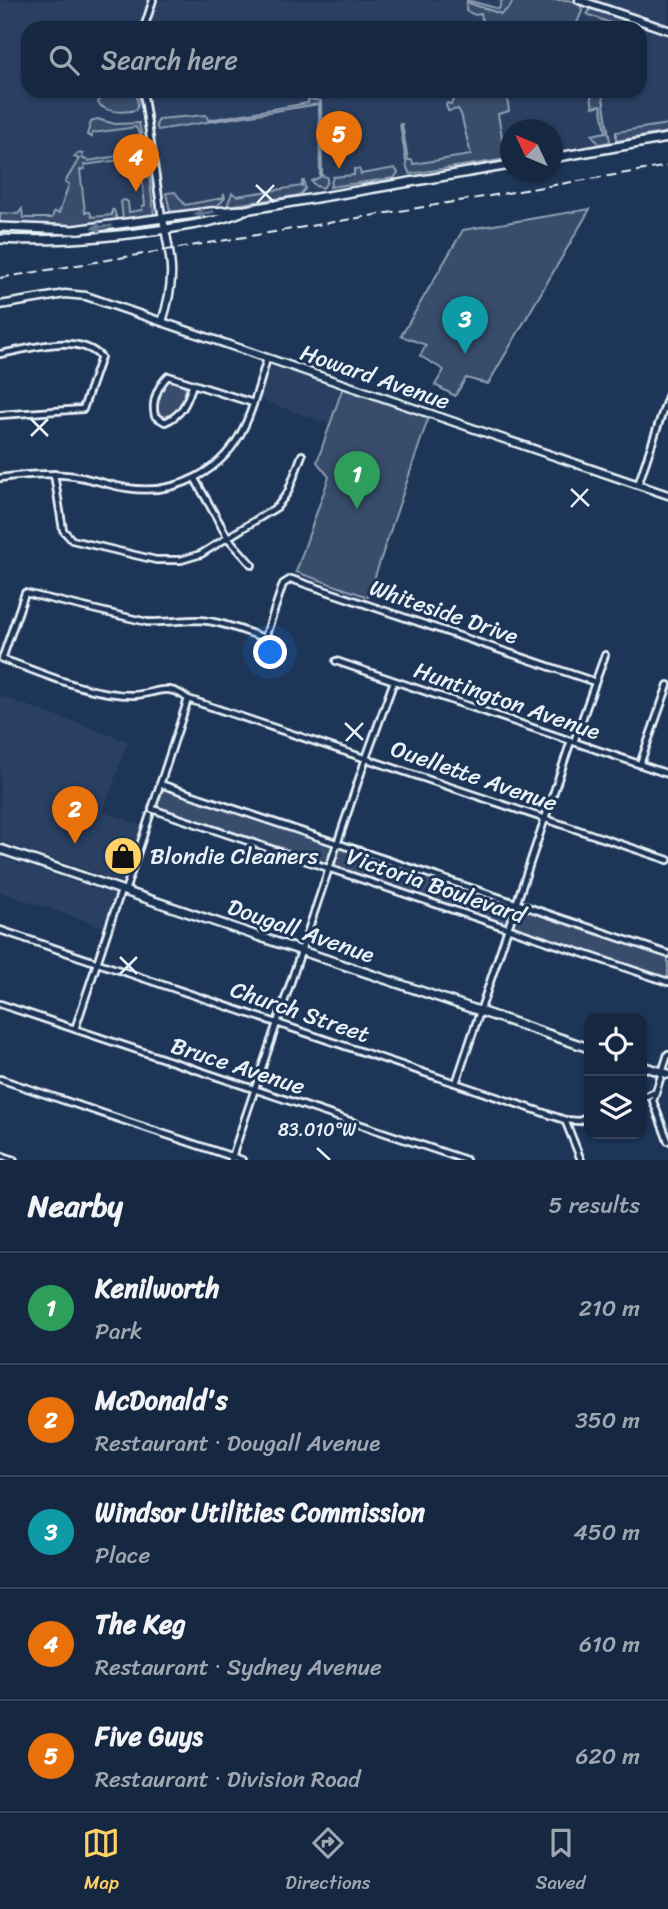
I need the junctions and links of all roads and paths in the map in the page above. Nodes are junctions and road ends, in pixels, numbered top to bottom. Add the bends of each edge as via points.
1 (153, 0) edge
2 (579, 0) edge
3 (146, 21) edge
4 (641, 21) edge
5 (647, 23) edge
6 (668, 30) edge
7 (144, 98) edge
8 (668, 138) edge
9 (563, 156) edge
10 (500, 167) edge
11 (245, 210) junction
12 (163, 219) junction
13 (0, 227) edge
14 (165, 229) junction
15 (0, 240) edge
16 (0, 305) edge
17 (162, 322) junction
18 (0, 354) edge
19 (267, 359) junction
20 (193, 384) junction
21 (668, 396) edge
22 (253, 403) junction
23 (0, 415) edge
24 (302, 455) dead end
25 (54, 474) junction
26 (0, 478) edge
27 (195, 479) junction
28 (638, 485) junction
29 (668, 495) edge
30 (228, 538) junction
31 (251, 565) dead end
32 (284, 584) joint
33 (605, 655) dead end
34 (335, 661) dead end
35 (394, 681) junction
36 (595, 682) junction
37 (668, 685) edge
38 (188, 699) junction
39 (661, 704) junction
40 (668, 707) edge
41 (573, 741) junction
42 (366, 758) junction
43 (640, 764) junction
44 (668, 774) edge
45 (160, 784) junction
46 (150, 816) dead end
47 (545, 818) junction
48 (337, 843) junction
49 (0, 849) edge
50 (668, 860) edge
51 (328, 868) junction
52 (123, 891) junction
53 (517, 903) junction
54 (508, 928) junction
55 (0, 930) edge
56 (301, 951) junction
57 (668, 954) edge
58 (97, 962) junction
59 (668, 982) edge
60 (0, 1004) edge
61 (480, 1011) junction
62 (276, 1023) junction
63 (75, 1029) junction
64 (584, 1046) edge
65 (668, 1054) edge
66 (647, 1068) edge
67 (665, 1073) edge
68 (0, 1079) edge
69 (456, 1083) junction
70 (255, 1090) junction
71 (654, 1093) junction
72 (647, 1096) edge
73 (584, 1119) edge
74 (565, 1120) junction
75 (668, 1141) edge
76 (0, 1156) edge
77 (232, 1158) edge
78 (13, 1160) edge
79 (242, 1160) edge
80 (466, 1160) edge
81 (581, 1160) edge

1 - 3 street
2 - 4 street
5 - 6 street
7 - 12 street
8 - 9 main road
10 - 11 main road
11 -> 12 main road
11 - 14 main road
12 -> 13 main road via 68,230
12 - 14 street
14 - 15 main road via 70,240
14 - 17 street via 173,280
16 - 17 street, Howard Avenue via 71,294
17 - 19 street, Howard Avenue
18 - 23 street via 69,343 94,350 101,357 83,409
19 - 22 street
19 - 28 street, Howard Avenue
20 - 20 street via 168,376 153,407 155,416 165,422 175,418
20 - 22 street
21 - 28 street
22 - 27 street via 237,440 221,460
24 - 30 street via 277,507
25 - 26 street
25 - 27 street via 148,491 174,488
25 - 30 street via 62,530 72,540 156,560 181,560
27 - 30 street
28 - 29 street, Howard Avenue
30 - 31 street
32 - 36 street, Whiteside Drive via 291,579
32 - 38 street, Ouellette Avenue via 265,638 214,622 147,622 25,593 2,659 92,689 134,695 170,689
33 - 36 street
34 - 35 street, Huntington Avenue
35 - 41 street, Huntington Avenue
35 - 42 street
36 - 41 street
37 - 39 street
38 - 42 street, Ouellette Avenue
38 - 45 street
39 - 40 street
39 - 43 street
41 - 43 street, Huntington Avenue
41 - 47 street
42 - 47 street, Ouellette Avenue
42 - 48 street
43 - 44 street, Huntington Avenue
45 - 48 street, Victoria Boulevard
45 - 51 street, Victoria Boulevard via 152,809
46 - 52 street
47 - 50 street, Ouellette Avenue
47 - 53 street
48 - 51 street
48 - 53 street, Victoria Boulevard
49 - 52 main road, Dougall Avenue
51 - 54 street, Victoria Boulevard
51 - 56 street
52 - 56 main road, Dougall Avenue
52 - 58 street
53 - 54 street
53 - 57 street, Victoria Boulevard
54 - 59 street, Victoria Boulevard
54 - 61 street
55 - 58 street, Church Street
56 - 61 main road, Dougall Avenue
56 - 62 street
58 - 62 street, Church Street
58 - 63 street
60 - 63 street, Bruce Avenue
61 - 64 main road, Dougall Avenue
61 - 69 street
62 - 69 street, Church Street
62 - 70 street
63 - 70 street, Bruce Avenue
65 - 67 street
66 - 67 main road
67 - 71 street
68 - 77 street
69 - 74 street, Church Street
70 - 77 street
70 - 80 street, Bruce Avenue
71 - 72 street
71 - 75 street
73 - 74 street, Church Street
74 - 81 street
76 - 78 street
77 - 79 street

